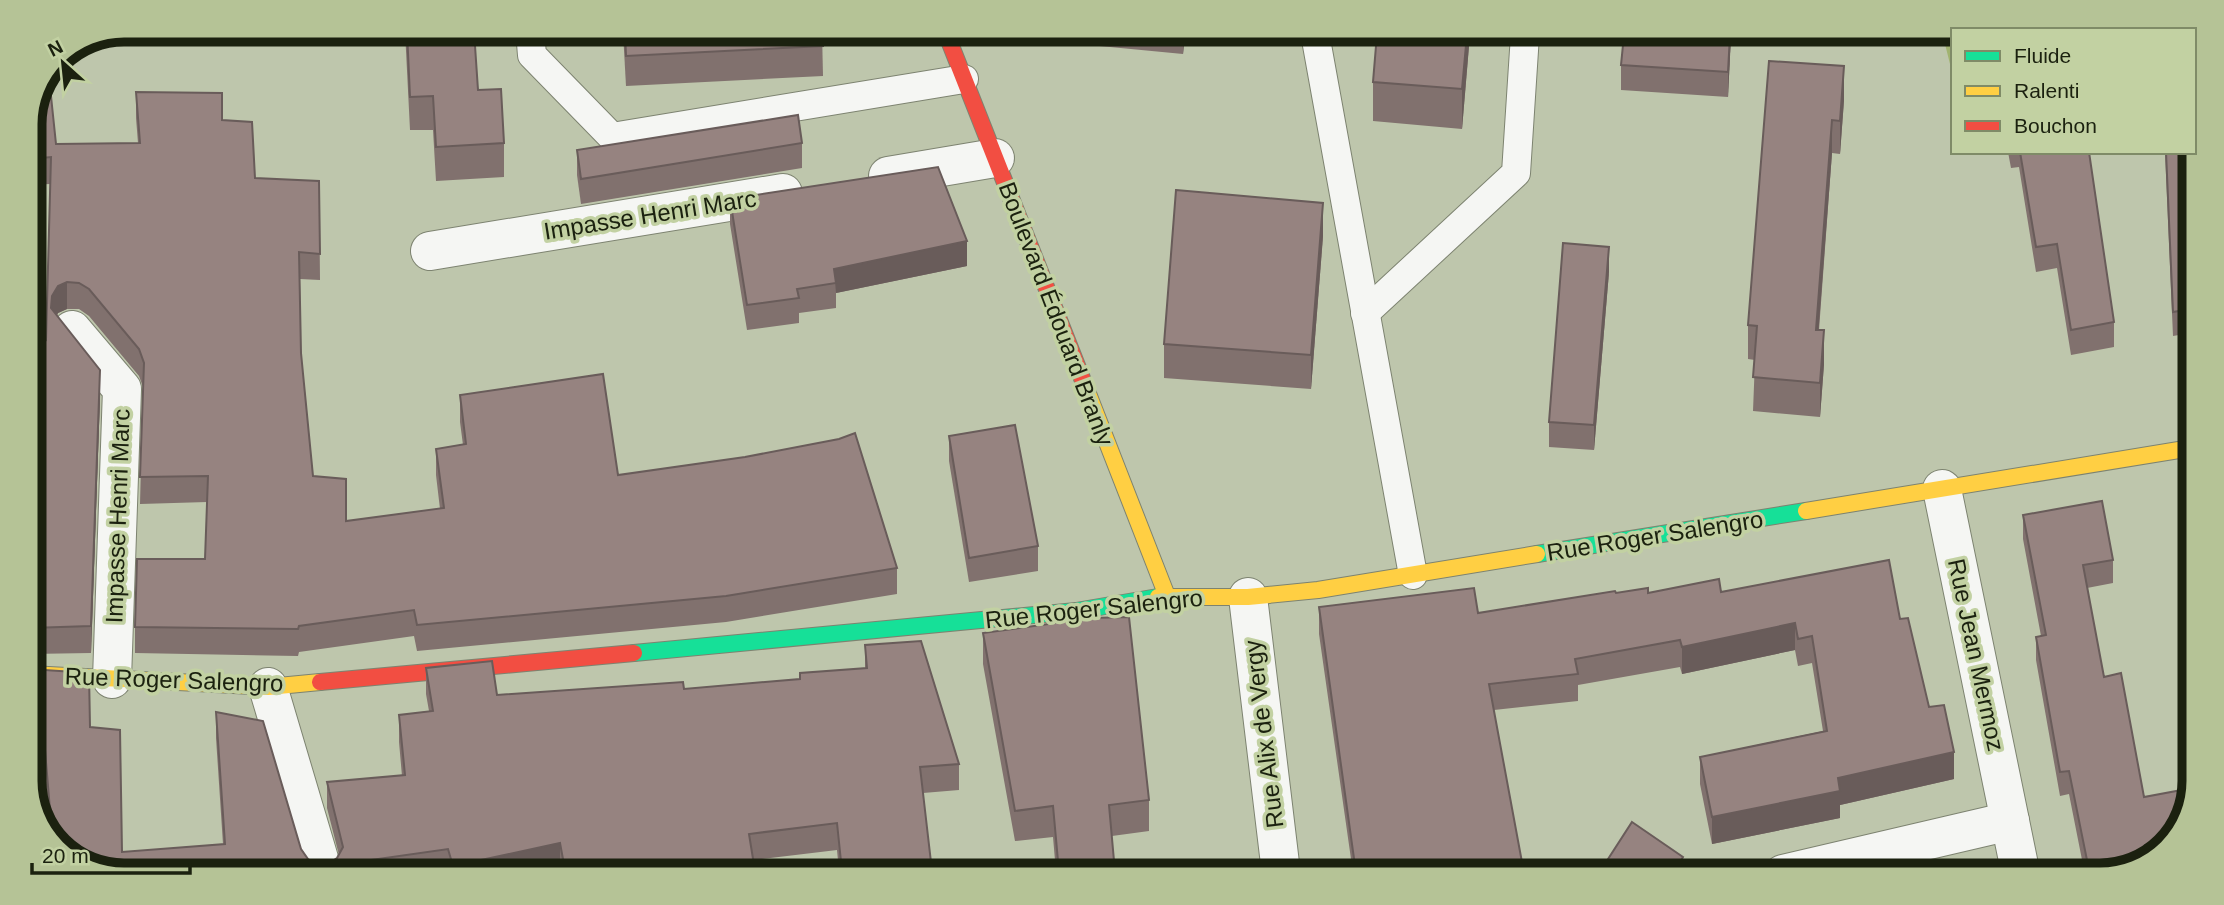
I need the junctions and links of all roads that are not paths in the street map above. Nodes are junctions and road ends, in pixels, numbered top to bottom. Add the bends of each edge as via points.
1 (531, 42) edge
2 (950, 42) edge
3 (1316, 42) edge
4 (1525, 42) edge
5 (964, 79) junction
6 (995, 158) junction
7 (857, 181) edge
8 (816, 188) edge
9 (430, 251) dead end
10 (1365, 313) junction
11 (72, 330) edge
12 (2182, 449) edge
13 (1942, 489) junction
14 (1413, 575) junction
15 (1167, 596) junction
16 (1248, 597) junction
17 (42, 675) edge
18 (112, 679) junction
19 (268, 687) junction
20 (2010, 821) junction
21 (320, 863) edge
22 (1280, 863) edge
23 (1830, 863) edge
24 (2019, 863) edge

1 - 5 lane via 532,55 612,136
2 - 5 street, Boulevard Édouard Branly
3 - 10 lane
4 - 10 lane via 1516,173
5 - 6 street, Boulevard Édouard Branly
6 - 7 street
6 - 15 street, Boulevard Édouard Branly
8 - 9 street, Impasse Henri Marc
10 - 14 lane
11 - 18 street, Impasse Henri Marc via 122,389
12 - 13 street, Rue Roger Salengro
13 - 14 street, Rue Roger Salengro
13 - 20 street, Rue Jean Mermoz
14 - 16 street, Rue Roger Salengro
15 - 16 street, Rue Roger Salengro
15 - 19 street, Rue Roger Salengro via 1076,611
16 - 22 street, Rue Alix de Vergy
17 - 18 street, Rue Roger Salengro
18 - 19 street, Rue Roger Salengro
19 - 21 street
20 - 23 street
20 - 24 street, Rue Jean Mermoz

